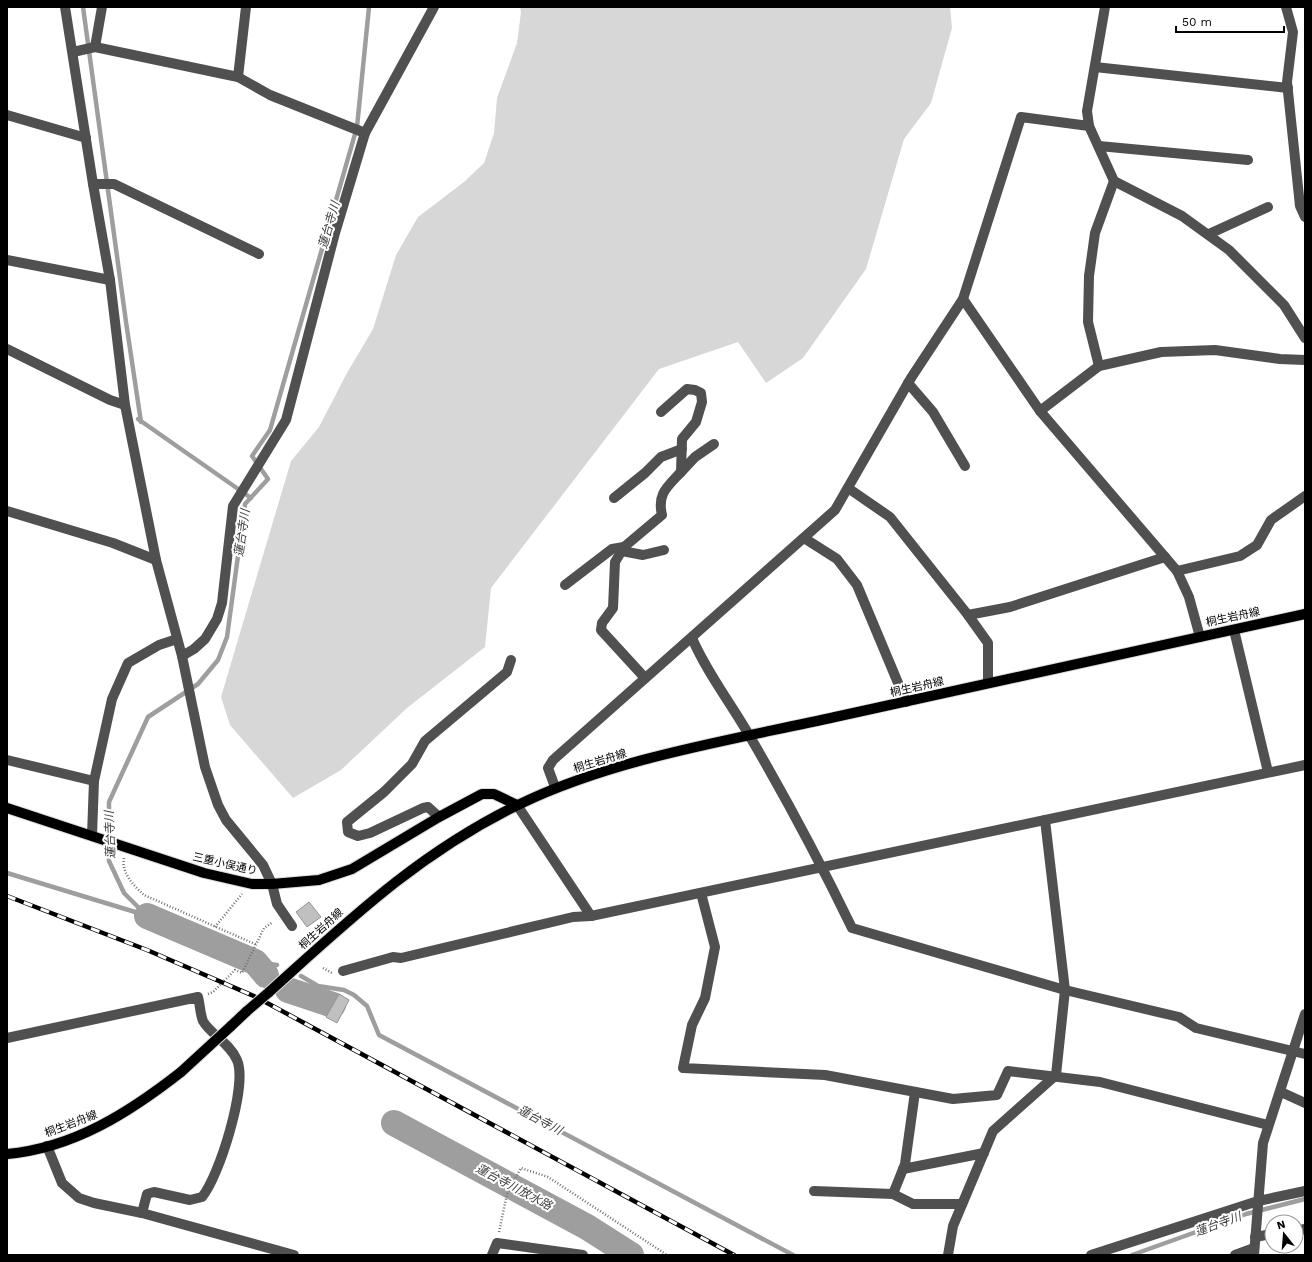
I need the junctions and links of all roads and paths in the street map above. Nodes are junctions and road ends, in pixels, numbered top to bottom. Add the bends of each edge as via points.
1 (65, 7) edge
2 (102, 7) edge
3 (246, 7) edge
4 (434, 7) edge
5 (1105, 7) edge
6 (1286, 7) edge
7 (95, 47) junction
8 (73, 52) junction
9 (1095, 66) junction
10 (238, 77) junction
11 (1288, 88) junction
12 (7, 115) edge
13 (1089, 126) junction
14 (365, 133) junction
15 (86, 138) junction
16 (1099, 146) junction
17 (1248, 160) dead end
18 (1114, 181) junction
19 (93, 184) junction
20 (1268, 207) dead end
21 (1305, 217) edge
22 (1209, 234) junction
23 (259, 254) dead end
24 (7, 260) edge
25 (110, 280) junction
26 (963, 299) junction
27 (1305, 338) edge
28 (7, 349) edge
29 (1305, 360) edge
30 (1100, 366) junction
31 (908, 384) junction
32 (125, 405) junction
33 (1040, 411) junction
34 (661, 412) dead end
35 (714, 444) dead end
36 (682, 449) junction
37 (965, 466) dead end
38 (681, 472) junction
39 (848, 488) junction
40 (1305, 496) edge
41 (614, 498) dead end
42 (7, 511) edge
43 (804, 538) junction
44 (623, 549) junction
45 (664, 550) dead end
46 (1165, 557) junction
47 (156, 560) junction
48 (1177, 571) junction
49 (565, 585) dead end
50 (1305, 614) edge
51 (968, 615) junction
52 (1234, 630) junction
53 (1200, 636) junction
54 (692, 638) junction
55 (177, 639) junction
56 (182, 656) junction
57 (511, 660) dead end
58 (645, 678) junction
59 (988, 683) junction
60 (906, 702) junction
61 (750, 736) junction
62 (7, 760) edge
63 (1305, 765) edge
64 (1268, 772) junction
65 (94, 781) junction
66 (555, 787) junction
67 (517, 805) junction
68 (7, 808) edge
69 (439, 817) junction
70 (1046, 820) junction
71 (96, 837) junction
72 (124, 856) dead end
73 (822, 867) junction
74 (272, 884) junction
75 (701, 893) junction
76 (242, 894) dead end
77 (591, 916) junction
78 (272, 922) dead end
79 (216, 926) junction
80 (292, 926) dead end
81 (256, 947) junction
82 (343, 971) dead end
83 (1065, 990) junction
84 (198, 996) junction
85 (1305, 1014) edge
86 (7, 1038) edge
87 (1293, 1052) junction
88 (1305, 1054) edge
89 (1056, 1075) junction
90 (915, 1092) junction
91 (1281, 1092) junction
92 (1305, 1103) edge
93 (1268, 1125) junction
94 (47, 1146) junction
95 (984, 1153) junction
96 (7, 1154) edge
97 (903, 1169) junction
98 (814, 1191) dead end
99 (1305, 1191) edge
100 (893, 1194) junction
101 (1258, 1202) junction
102 (962, 1204) junction
103 (142, 1213) junction
104 (1264, 1235) edge
105 (1255, 1237) junction
106 (497, 1242) junction
107 (1254, 1251) edge
108 (294, 1255) edge
109 (492, 1255) edge
110 (583, 1255) edge
111 (667, 1255) edge
112 (948, 1255) edge
113 (1091, 1255) edge
114 (1235, 1255) edge

1 - 8 street
2 - 7 street
3 - 10 street
4 - 14 street
5 - 9 street
6 - 11 street via 1293,32
7 - 8 street
7 - 10 street
8 - 15 street
9 - 11 street
9 - 13 street via 1087,111
10 - 14 street via 270,95
11 - 21 street via 1300,206
12 - 15 street
13 - 16 street
13 - 26 street via 1021,117
14 - 56 street via 335,233 286,420 233,506 222,603 217,619 205,639
15 - 19 street
16 - 17 street
16 - 18 street
18 - 22 street via 1157,202
18 - 30 street via 1095,233 1089,276 1088,322
19 - 23 street via 114,184
19 - 25 street
20 - 22 street
22 - 27 street via 1229,250 1284,305
24 - 25 street
25 - 32 street
26 - 31 street
26 - 33 street
28 - 32 street
29 - 30 street via 1216,350 1161,352
30 - 33 street
31 - 37 street via 933,412
31 - 39 street
32 - 47 street
33 - 46 street
34 - 36 street via 687,390 701,393 702,402 696,422 682,439
35 - 38 street via 695,457
36 - 38 street
36 - 41 street via 661,457 646,473
38 - 44 street via 663,492 660,505 662,515
39 - 43 street via 835,510
39 - 51 street via 890,517
40 - 48 street via 1271,520 1257,545 1240,556
42 - 47 street via 113,542
43 - 54 street
43 - 60 street via 837,559 858,585
44 - 45 street via 643,555
44 - 49 street via 612,549
44 - 58 street via 616,562 613,608 602,623 601,630
46 - 48 street
46 - 51 street via 1010,608
47 - 55 street
48 - 53 street via 1189,597
50 - 52 main road, 桐生岩舟線
51 - 59 street via 988,643
52 - 53 main road, 桐生岩舟線
52 - 64 street
53 - 59 main road, 桐生岩舟線
54 - 58 street
54 - 61 street via 700,658
55 - 56 street
55 - 65 street via 159,645 128,663 112,699
56 - 74 street via 205,767 218,805 226,820 263,865
57 - 69 street via 507,672 425,741 412,764 384,792 347,822 348,832 358,836 370,833 428,807
58 - 66 street via 554,760 548,768
59 - 60 main road, 桐生岩舟線
60 - 61 main road, 桐生岩舟線
61 - 66 main road, 桐生岩舟線 via 671,753
61 - 73 street
62 - 65 street
63 - 64 street
64 - 70 street
65 - 71 street
66 - 67 main road, 桐生岩舟線
67 - 69 main road, 三重小俣通り via 489,793 472,798
67 - 77 street
67 - 94 main road, 桐生岩舟線, bridge via 417,864 358,911 181,1072 135,1107 88,1133
68 - 71 main road, 三重小俣通り
69 - 74 main road, 三重小俣通り via 352,870 319,880
70 - 73 street
70 - 83 street
71 - 74 main road, 三重小俣通り via 204,873 252,884
72 - 79 path via 128,876 134,886 144,894
73 - 75 street
73 - 83 street via 852,928
74 - 80 street via 277,904
75 - 77 street
75 - 90 street via 715,947 705,998 692,1025 682,1068 825,1075
76 - 79 path
77 - 82 street via 573,917 401,958 393,957
78 - 81 path via 264,928
79 - 81 path
81 - 84 path via 242,973 235,970 213,992
83 - 87 street via 1179,1017 1196,1028
83 - 89 street
84 - 86 street
84 - 103 street via 203,1021 229,1047 240,1067 237,1108 213,1180 202,1197 190,1200 154,1192 147,1194
85 - 87 street
87 - 88 street
87 - 91 street
89 - 90 street via 1008,1071 996,1095 953,1099
89 - 93 street via 1100,1082
89 - 95 street via 993,1131
90 - 97 street
91 - 92 street
91 - 93 street
93 - 101 street via 1263,1143
94 - 96 main road, 桐生岩舟線
94 - 103 street via 62,1183 79,1198 94,1204
95 - 97 street
95 - 102 street
97 - 100 street
98 - 100 street
99 - 101 street
100 - 102 street via 913,1204
101 - 105 street
101 - 113 street
102 - 112 street via 953,1226
103 - 108 street
104 - 105 street
105 - 107 street
106 - 109 street
106 - 110 street
106 - 111 path via 507,1194 521,1168 527,1168 548,1177
107 - 114 street

